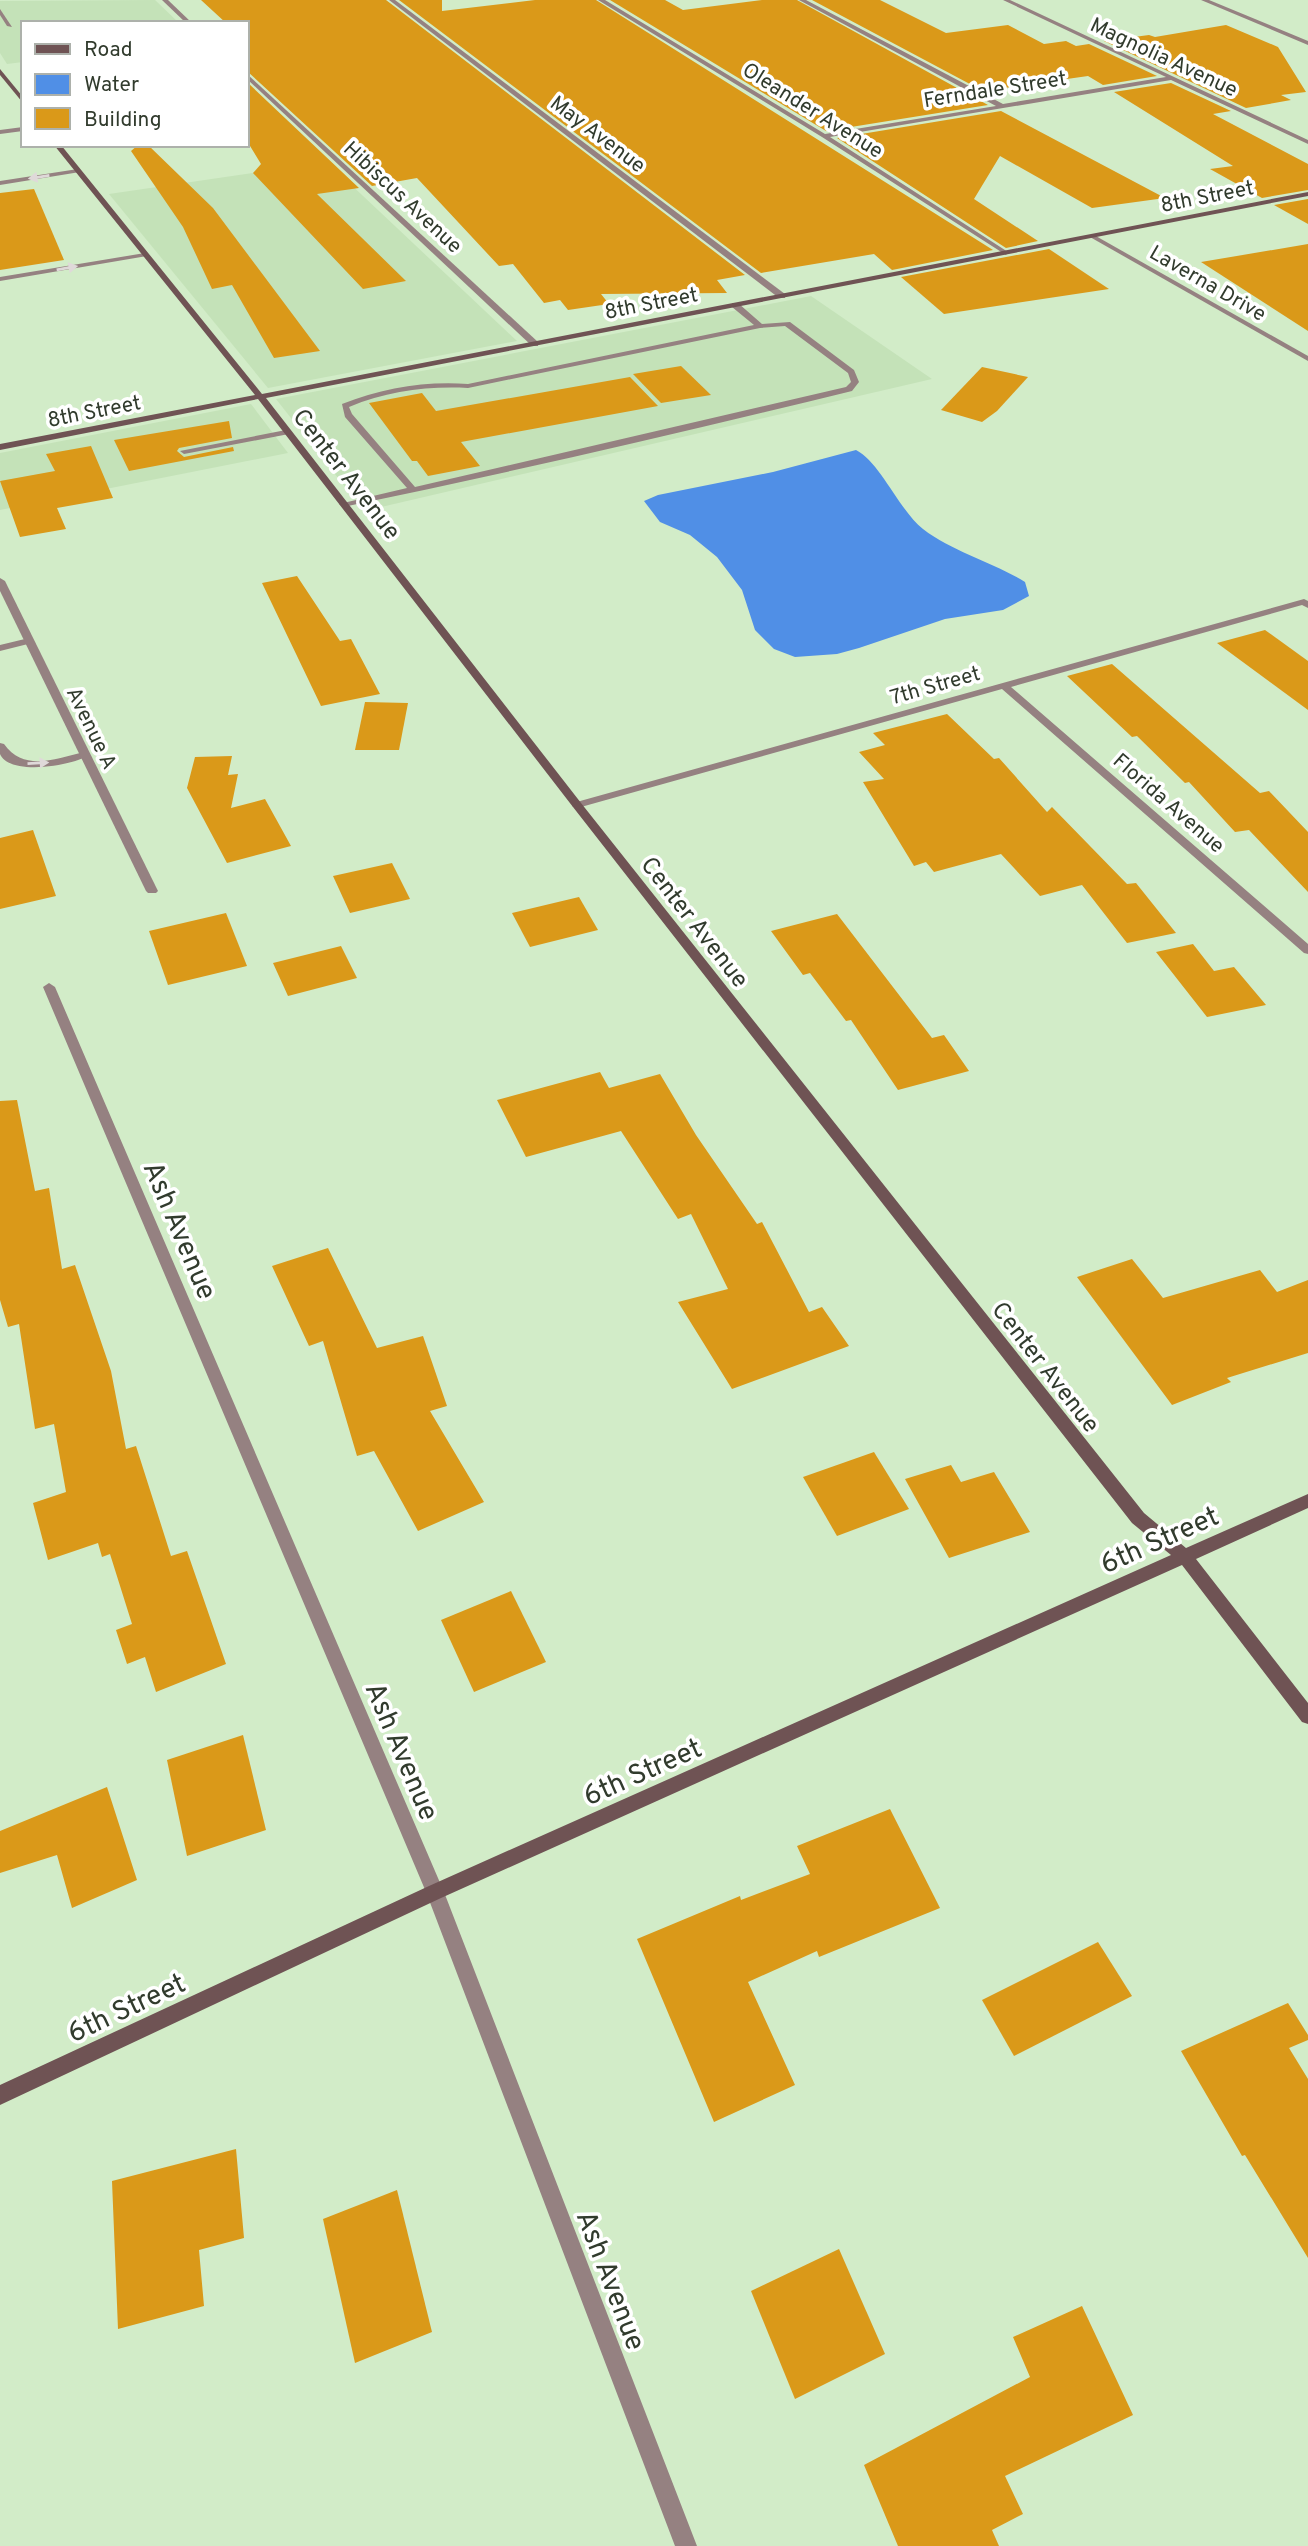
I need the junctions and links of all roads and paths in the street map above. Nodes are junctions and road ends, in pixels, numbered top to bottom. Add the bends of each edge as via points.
1 (165, 0) edge
2 (392, 0) edge
3 (601, 0) edge
4 (802, 0) edge
5 (1006, 0) edge
6 (1204, 0) edge
7 (0, 11) edge
8 (187, 21) edge
9 (10, 26) dead end
10 (1308, 43) edge
11 (0, 71) edge
12 (248, 77) edge
13 (1173, 78) junction
14 (21, 98) edge
15 (1001, 106) junction
16 (21, 129) edge
17 (0, 132) edge
18 (824, 136) junction
19 (1308, 142) edge
20 (59, 147) edge
21 (78, 171) junction
22 (0, 183) edge
23 (1308, 194) edge
24 (1092, 236) junction
25 (1006, 253) junction
26 (145, 255) junction
27 (0, 279) edge
28 (782, 296) junction
29 (735, 305) junction
30 (760, 326) junction
31 (535, 344) junction
32 (1308, 359) edge
33 (260, 396) junction
34 (286, 432) junction
35 (0, 447) edge
36 (184, 451) dead end
37 (413, 490) junction
38 (343, 504) junction
39 (0, 581) edge
40 (1306, 603) edge
41 (29, 641) junction
42 (0, 648) edge
43 (1004, 686) junction
44 (0, 746) edge
45 (84, 755) junction
46 (577, 805) junction
47 (152, 891) dead end
48 (1308, 950) edge
49 (49, 987) dead end
50 (1308, 1501) edge
51 (1184, 1556) junction
52 (1308, 1716) edge
53 (435, 1892) junction
54 (0, 2095) edge
55 (686, 2546) edge

1 - 8 street
2 - 28 street, May Avenue
3 - 18 street, Oleander Avenue
4 - 15 street
5 - 13 street, Magnolia Avenue
6 - 10 street
7 - 9 street
11 - 14 street
12 - 31 street, Hibiscus Avenue
13 - 15 street, Ferndale Street
13 - 19 street, Magnolia Avenue
15 - 18 street, Ferndale Street
16 - 17 street
18 - 25 street, Oleander Avenue
20 - 21 street, Center Avenue
21 -> 22 street
21 - 26 street, Center Avenue
23 - 24 street, 8th Street
24 - 25 street, 8th Street
24 - 32 street, Laverna Drive
25 - 28 street, 8th Street
27 -> 26 street
26 - 33 street, Center Avenue
28 - 29 street, 8th Street
29 - 30 street
29 - 31 street, 8th Street
30 - 37 street via 468,386 422,385 345,406
30 - 37 street via 788,324 851,372 855,382 849,389
31 - 33 street, 8th Street
33 - 34 street, Center Avenue
33 - 35 street, 8th Street
34 - 36 street
34 - 38 street, Center Avenue
37 - 38 street
38 - 46 street, Center Avenue
39 - 41 street, Avenue A
40 - 43 street, 7th Street
41 - 42 street
41 - 45 street, Avenue A
43 - 46 street, 7th Street
43 - 48 street, Florida Avenue
44 -> 45 street via 16,763 43,764
45 - 47 street, Avenue A
46 - 51 street, Center Avenue via 1138,1518
49 - 53 street, Ash Avenue
50 - 51 street, 6th Street
51 - 52 street, Center Avenue
51 - 53 street, 6th Street
53 - 54 street, 6th Street
53 - 55 street, Ash Avenue

